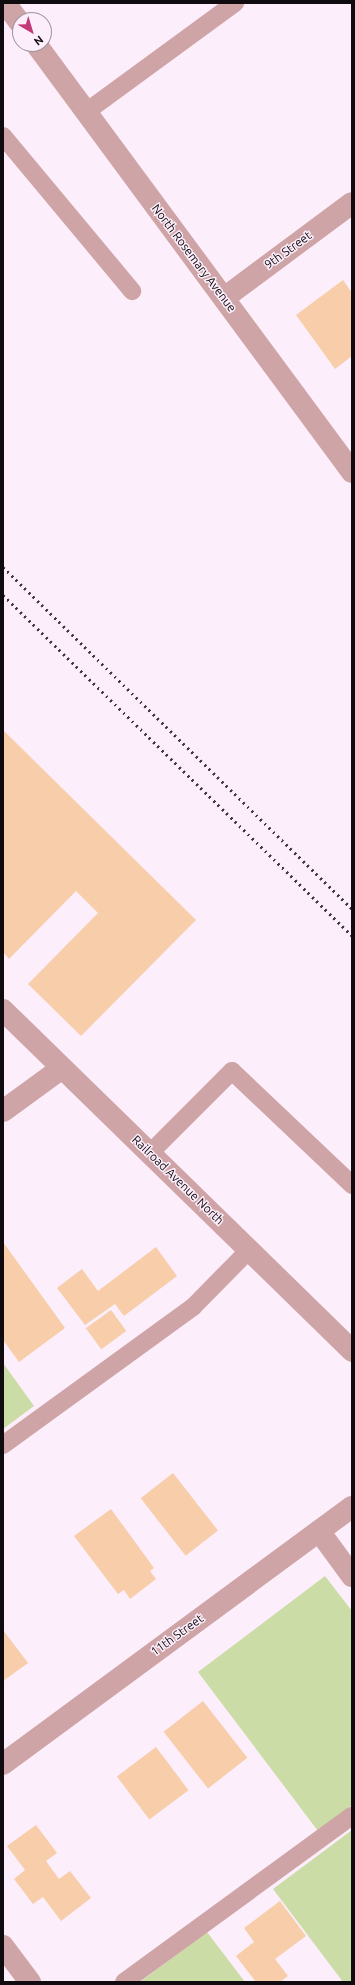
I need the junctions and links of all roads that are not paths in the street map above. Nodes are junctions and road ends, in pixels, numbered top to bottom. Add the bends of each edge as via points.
1 (6, 3) edge
2 (235, 3) edge
3 (12, 12) edge
4 (42, 52) edge
5 (86, 112) junction
6 (3, 136) edge
7 (352, 203) edge
8 (132, 291) dead end
9 (224, 298) junction
10 (352, 472) edge
11 (3, 1010) edge
12 (62, 1068) junction
13 (3, 1111) edge
14 (150, 1153) junction
15 (352, 1185) edge
16 (249, 1250) junction
17 (352, 1351) edge
18 (3, 1445) edge
19 (352, 1507) edge
20 (319, 1531) junction
21 (352, 1576) edge
22 (3, 1764) edge
23 (352, 1816) edge
24 (3, 1946) edge
25 (30, 1982) edge
26 (124, 1982) edge

1 - 3 street
2 - 5 lane
4 - 5 street, North Rosemary Avenue
5 - 9 street, North Rosemary Avenue
6 - 8 lane
7 - 9 street, 9th Street
9 - 10 street, North Rosemary Avenue
11 - 12 street, Railroad Avenue North
12 - 13 street
12 - 14 street, Railroad Avenue North
14 - 15 lane via 232,1071
14 - 16 street, Railroad Avenue North
16 - 17 street, Railroad Avenue North
16 - 18 lane via 193,1307
19 - 20 street, 11th Street
20 - 21 street
20 - 22 street, 11th Street
23 - 26 lane
24 - 25 street

